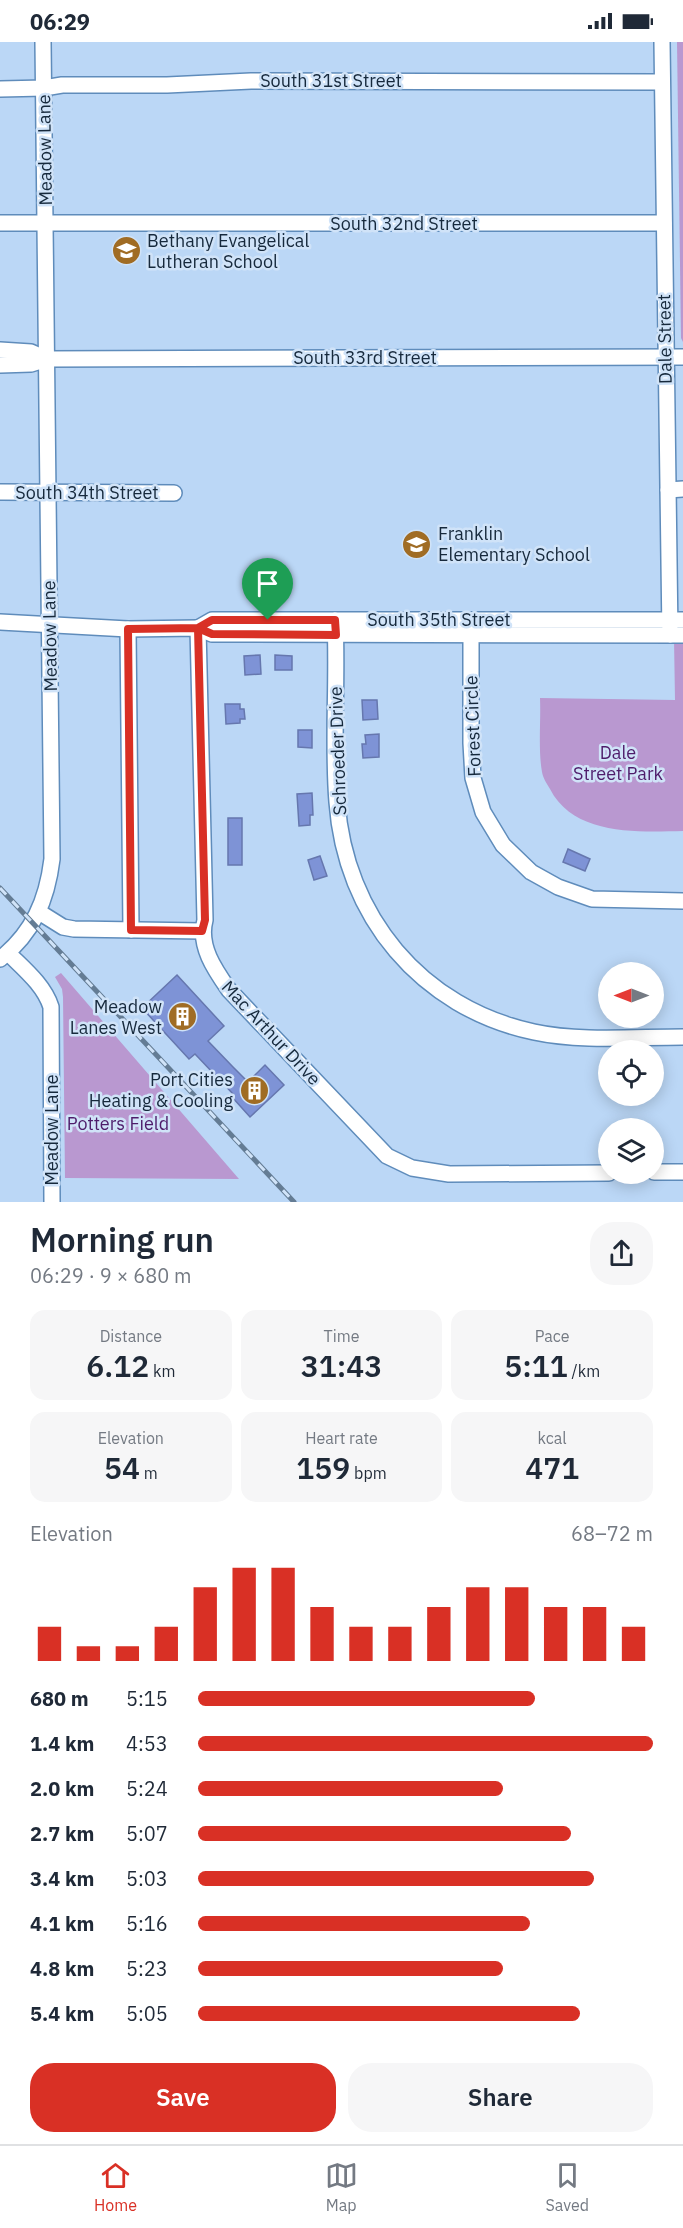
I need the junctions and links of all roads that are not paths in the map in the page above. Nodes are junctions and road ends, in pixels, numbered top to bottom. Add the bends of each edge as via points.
1 (43, 42) edge
2 (662, 42) edge
3 (662, 82) junction
4 (44, 88) junction
5 (0, 89) edge
6 (0, 223) edge
7 (664, 223) junction
8 (46, 224) junction
9 (0, 350) edge
10 (683, 357) edge
11 (665, 358) junction
12 (47, 359) junction
13 (0, 365) edge
14 (675, 490) edge
15 (0, 492) edge
16 (48, 493) junction
17 (174, 493) dead end
18 (0, 622) edge
19 (50, 625) junction
20 (471, 627) junction
21 (676, 627) edge
22 (198, 628) junction
23 (335, 628) junction
24 (128, 629) junction
25 (683, 901) edge
26 (39, 912) junction
27 (131, 930) junction
28 (202, 931) junction
29 (4, 956) edge
30 (683, 1037) edge
31 (664, 1172) edge
32 (683, 1172) edge
33 (598, 1173) edge
34 (52, 1202) edge

1 - 4 street, Meadow Lane
2 - 3 street, Dale Street
3 - 4 street, South 31st Street via 251,81
3 - 7 street, Dale Street
4 - 5 street, South 31st Street
4 - 8 street, Meadow Lane
6 - 8 street, South 32nd Street
7 - 8 street, South 32nd Street
7 - 11 street, Dale Street
8 - 12 street, Meadow Lane
9 - 12 street via 31,352
10 - 11 street, South 33rd Street
11 - 12 street, South 33rd Street
11 - 14 street, Dale Street
12 - 13 street
12 - 16 street, Meadow Lane
14 - 21 street, Dale Street
15 - 16 street, South 34th Street
16 - 17 street, South 34th Street
16 - 19 street, Meadow Lane
18 - 19 street, South 35th Street
19 - 24 street, South 35th Street
19 - 26 street, Meadow Lane via 52,859 49,885
20 - 21 street, South 35th Street
20 - 23 street, South 35th Street
20 - 25 street, Forest Circle via 473,778 483,812 503,845 531,872 592,899
22 - 23 street, South 35th Street via 212,620
22 - 24 street, South 35th Street
22 - 28 street, Mac Arthur Drive via 205,920
23 - 30 street, Schroeder Drive via 337,802 345,856 374,922 398,955 452,1000 496,1022 535,1033 571,1037
24 - 27 street
26 - 27 street via 63,927
26 - 29 street, Meadow Lane via 19,942
27 - 28 street
28 - 33 street, Mac Arthur Drive via 211,965 229,990 387,1156 412,1168 449,1174
29 - 34 street, Meadow Lane via 40,987 51,1007
31 - 32 street

